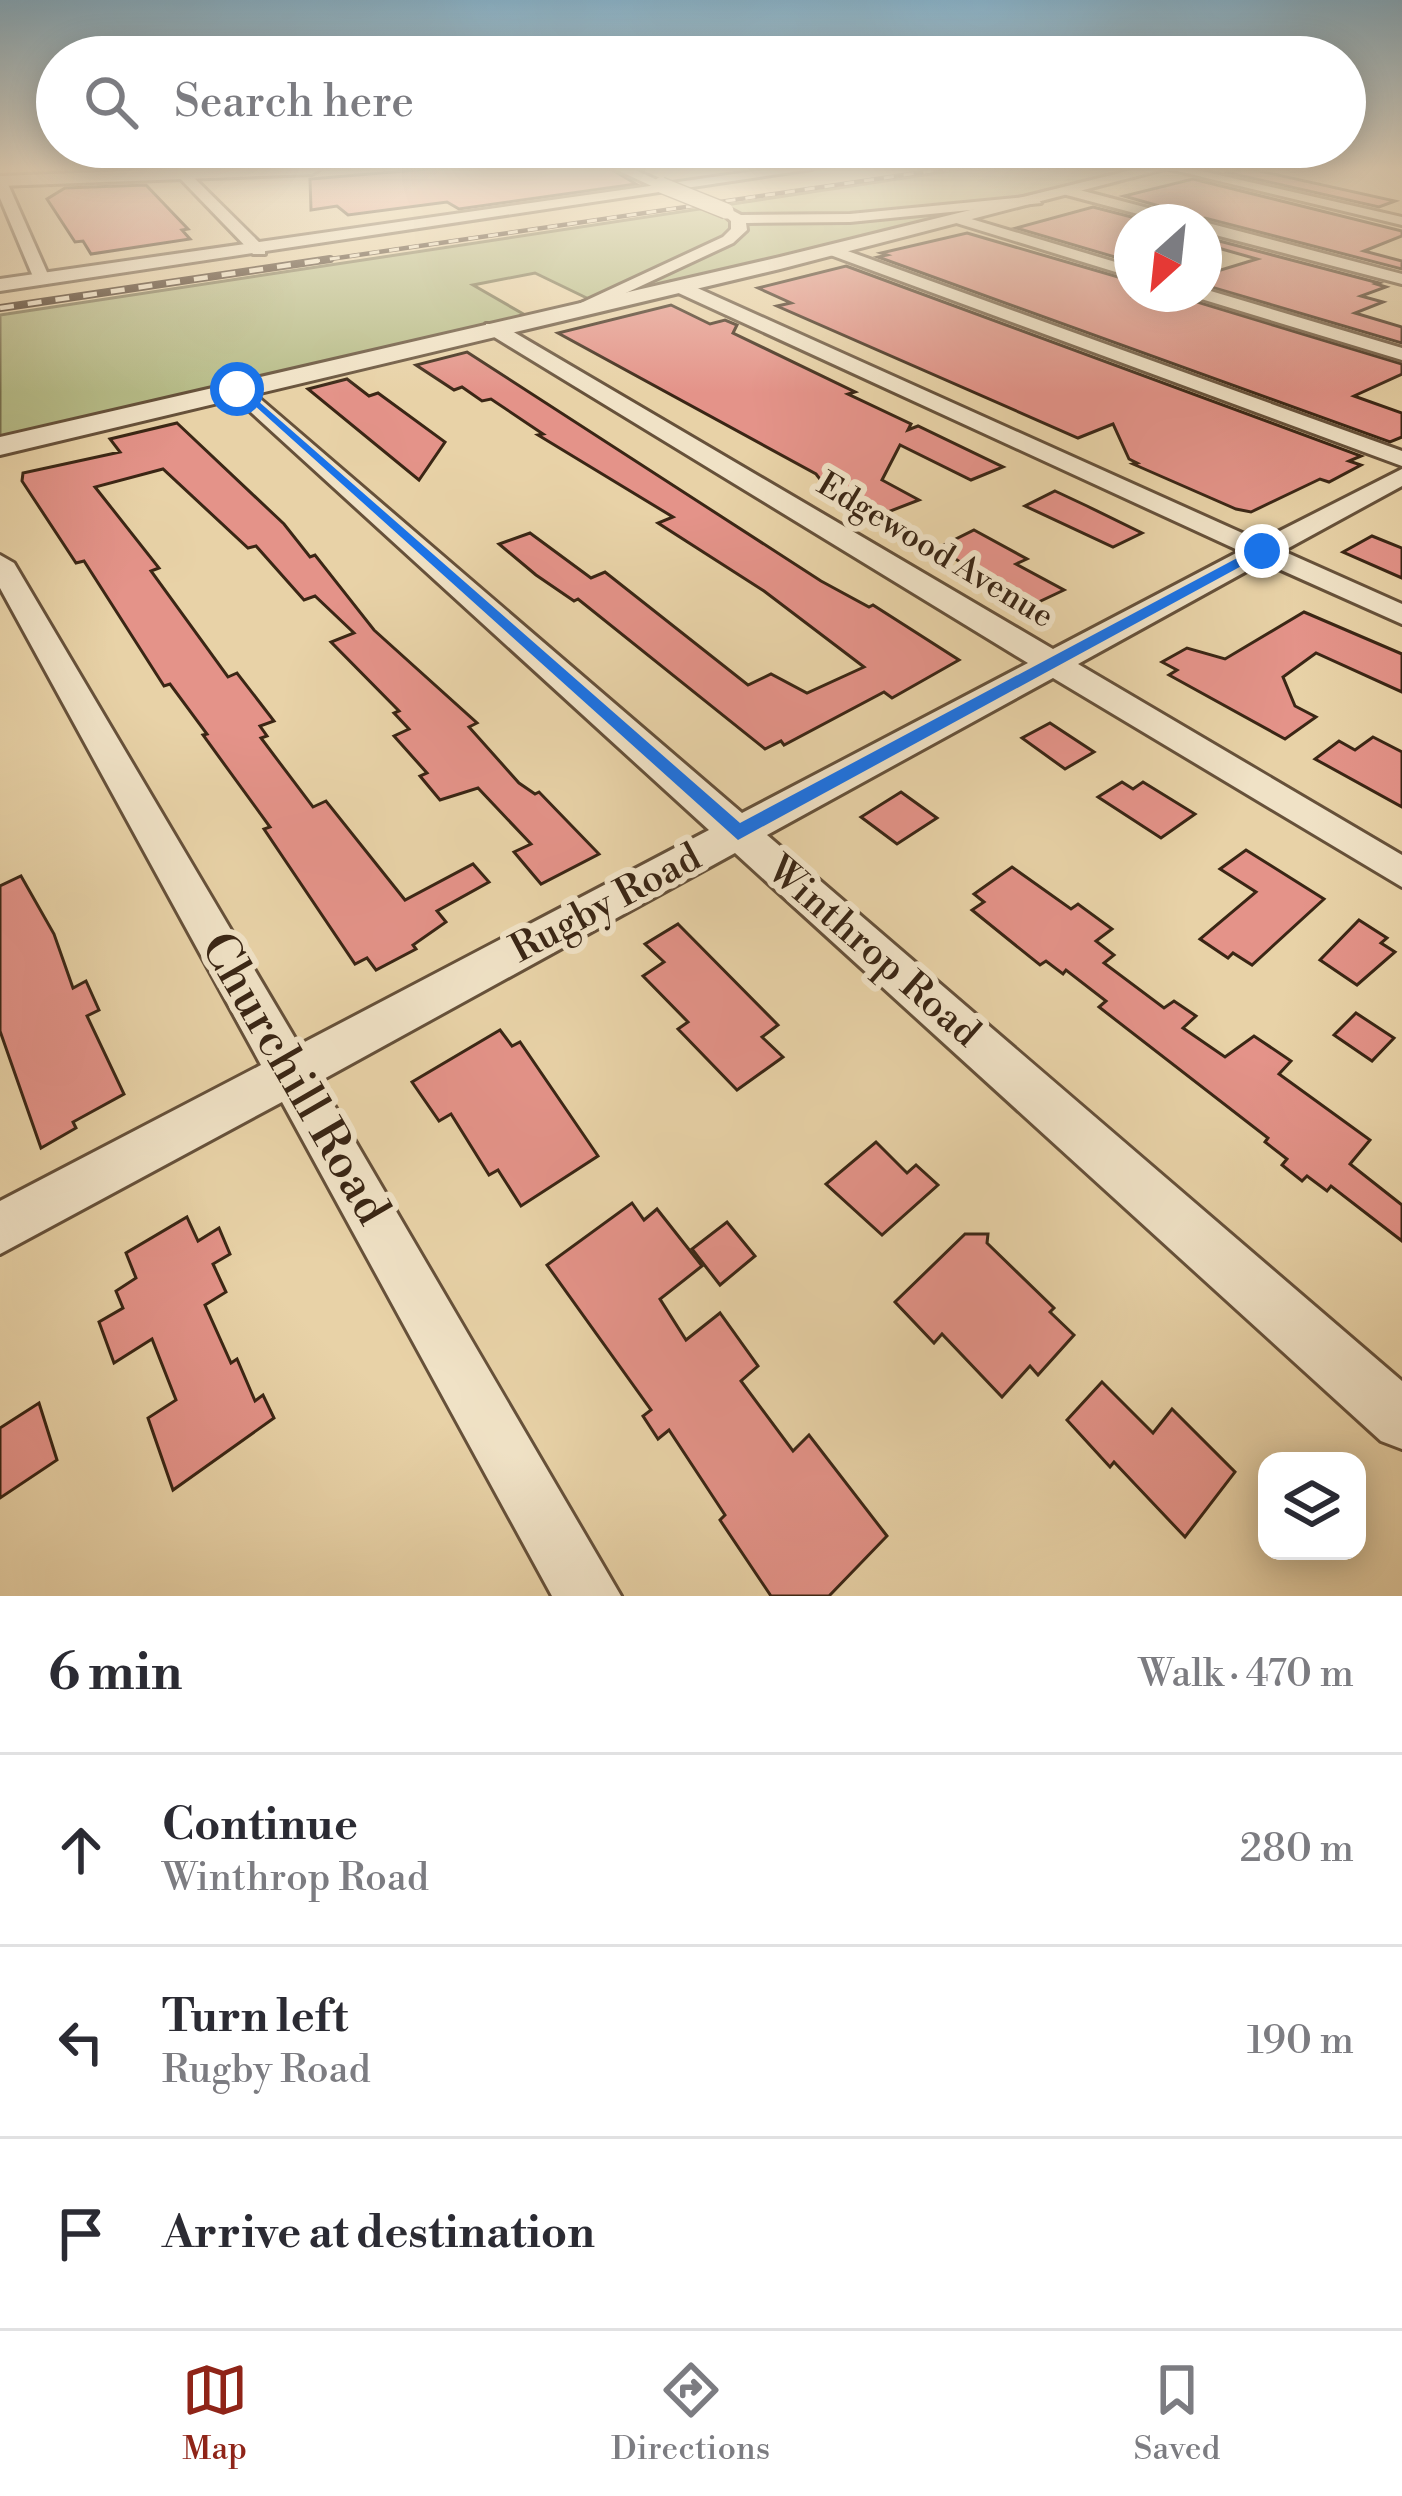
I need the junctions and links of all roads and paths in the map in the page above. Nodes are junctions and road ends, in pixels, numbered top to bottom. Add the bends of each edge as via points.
1 (27, 243) edge
2 (251, 243) edge
3 (308, 243) edge
4 (720, 243) edge
5 (858, 243) edge
6 (1038, 243) edge
7 (1267, 243) edge
8 (831, 250) junction
9 (259, 251) junction
10 (1114, 267) edge
11 (42, 279) junction
12 (1402, 279) edge
13 (0, 285) edge
14 (677, 286) junction
15 (1222, 299) edge
16 (577, 309) junction
17 (493, 328) junction
18 (1402, 354) edge
19 (237, 389) junction
20 (0, 446) edge
21 (1402, 459) edge
22 (1402, 476) edge
23 (1262, 551) junction
24 (0, 563) edge
25 (1402, 615) edge
26 (1053, 664) junction
27 (738, 833) junction
28 (1402, 872) edge
29 (291, 1073) junction
30 (0, 1229) edge
31 (1402, 1420) edge
32 (588, 1596) edge

1 - 11 street
2 - 9 street
3 - 9 street
4 - 16 street
5 - 8 street
6 - 10 street
7 - 12 street
8 - 14 street
8 - 21 street
9 - 11 street
11 - 13 street
14 - 16 street
14 - 23 street
15 - 18 street
16 - 17 street
17 - 19 street
17 - 26 street, Edgewood Avenue
19 - 20 street
19 - 27 street, Winthrop Road
22 - 23 street, Rugby Road
23 - 25 street
23 - 26 street, Rugby Road
24 - 29 street, Churchill Road
26 - 27 street, Rugby Road
26 - 28 street, Edgewood Avenue
27 - 29 street, Rugby Road
27 - 31 street, Winthrop Road
29 - 30 street, Rugby Road
29 - 32 street, Churchill Road

